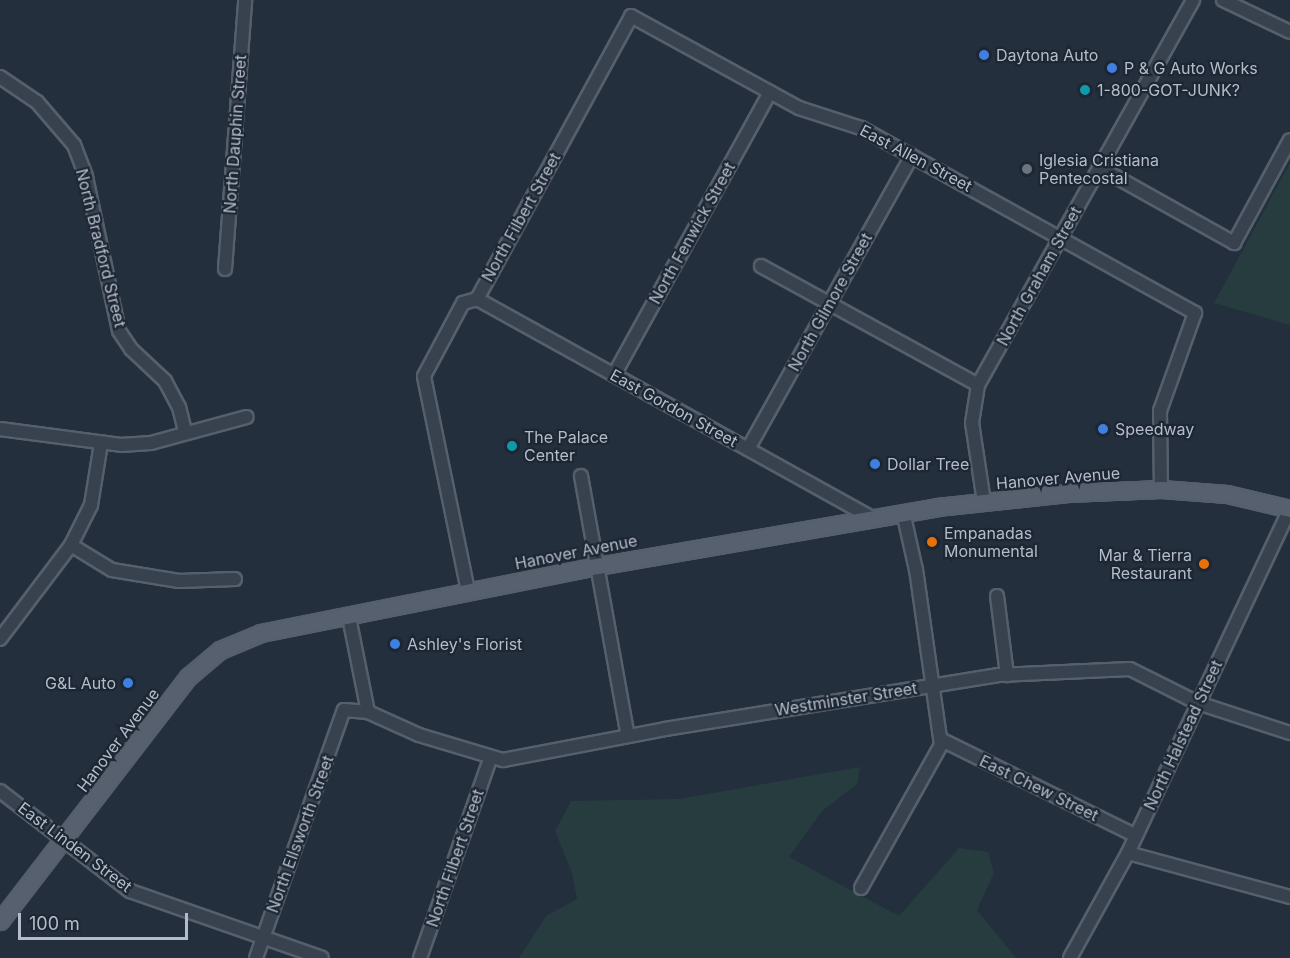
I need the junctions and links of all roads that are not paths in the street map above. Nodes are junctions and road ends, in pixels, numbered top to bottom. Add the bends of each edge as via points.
1 (245, 0) edge
2 (1193, 0) edge
3 (1223, 0) edge
4 (631, 16) joint
5 (1290, 32) edge
6 (0, 77) edge
7 (770, 92) junction
8 (1290, 140) edge
9 (912, 156) junction
10 (1100, 168) junction
11 (1061, 237) junction
12 (761, 266) dead end
13 (225, 268) dead end
14 (477, 298) junction
15 (830, 303) junction
16 (614, 375) junction
17 (978, 385) junction
18 (247, 417) dead end
19 (0, 429) edge
20 (185, 431) junction
21 (101, 443) junction
22 (748, 449) junction
23 (581, 476) dead end
24 (1161, 489) junction
25 (984, 502) junction
26 (1290, 509) edge
27 (903, 512) junction
28 (872, 518) junction
29 (71, 545) junction
30 (597, 566) junction
31 (235, 579) dead end
32 (468, 591) junction
33 (998, 596) dead end
34 (349, 617) junction
35 (0, 639) edge
36 (1007, 675) junction
37 (934, 685) junction
38 (1198, 703) junction
39 (368, 712) junction
40 (1290, 733) edge
41 (628, 736) junction
42 (942, 740) junction
43 (490, 759) junction
44 (0, 791) edge
45 (1136, 836) junction
46 (64, 840) junction
47 (1128, 853) junction
48 (861, 888) dead end
49 (1290, 897) edge
50 (0, 921) edge
51 (263, 937) junction
52 (256, 958) edge
53 (322, 958) edge
54 (420, 958) edge
55 (1070, 958) edge

1 - 13 street, North Dauphin Street
2 - 10 street, North Graham Street
3 - 5 street
4 - 7 street, East Allen Street
4 - 14 street, North Filbert Street
6 - 20 street, North Bradford Street via 45,110 74,145 86,177 119,331 131,349 165,381 179,407
7 - 9 street, East Allen Street via 805,111 860,127
7 - 16 street, North Fenwick Street
8 - 10 street via 1234,243
9 - 11 street, East Allen Street
9 - 15 street, North Gilmore Street
10 - 11 street, North Graham Street
11 - 17 street, North Graham Street
11 - 24 street, East Allen Street via 1195,313 1162,405
12 - 15 street
14 - 16 street, East Gordon Street
14 - 32 street, North Filbert Street via 463,303 424,376
15 - 17 street
15 - 22 street, North Gilmore Street
16 - 22 street, East Gordon Street
17 - 25 street, North Graham Street via 972,423
18 - 20 street
19 - 21 street
20 - 21 street via 151,443
21 - 29 street via 91,505
22 - 28 street, East Gordon Street
23 - 30 street
24 - 25 main road, Hanover Avenue
24 - 26 main road, Hanover Avenue via 1227,494
25 - 27 main road, Hanover Avenue
26 - 38 street, North Halstead Street
27 - 28 main road, Hanover Avenue
27 - 37 street
28 - 30 main road, Hanover Avenue
29 - 31 street via 112,570 179,581
29 - 35 street
30 - 32 main road, Hanover Avenue
30 - 41 street
32 - 34 main road, Hanover Avenue
33 - 36 street
34 - 39 street
34 - 46 main road, Hanover Avenue via 261,633 220,650 202,663
36 - 37 street, Westminster Street
36 - 38 street, Westminster Street via 1130,669
37 - 41 street, Westminster Street
37 - 42 street
38 - 40 street
38 - 45 street, North Halstead Street
39 - 43 street
39 - 51 street, North Ellsworth Street via 344,710
41 - 43 street, Westminster Street via 503,760
42 - 45 street, East Chew Street
42 - 48 street via 938,756
43 - 54 street, North Filbert Street
44 - 46 street, East Linden Street
45 - 47 street, North Halstead Street
46 - 50 main road, Hanover Avenue
46 - 51 street, East Linden Street via 130,891
47 - 49 street
47 - 55 street, North Halstead Street
51 - 52 street, North Ellsworth Street
51 - 53 street, East Linden Street

